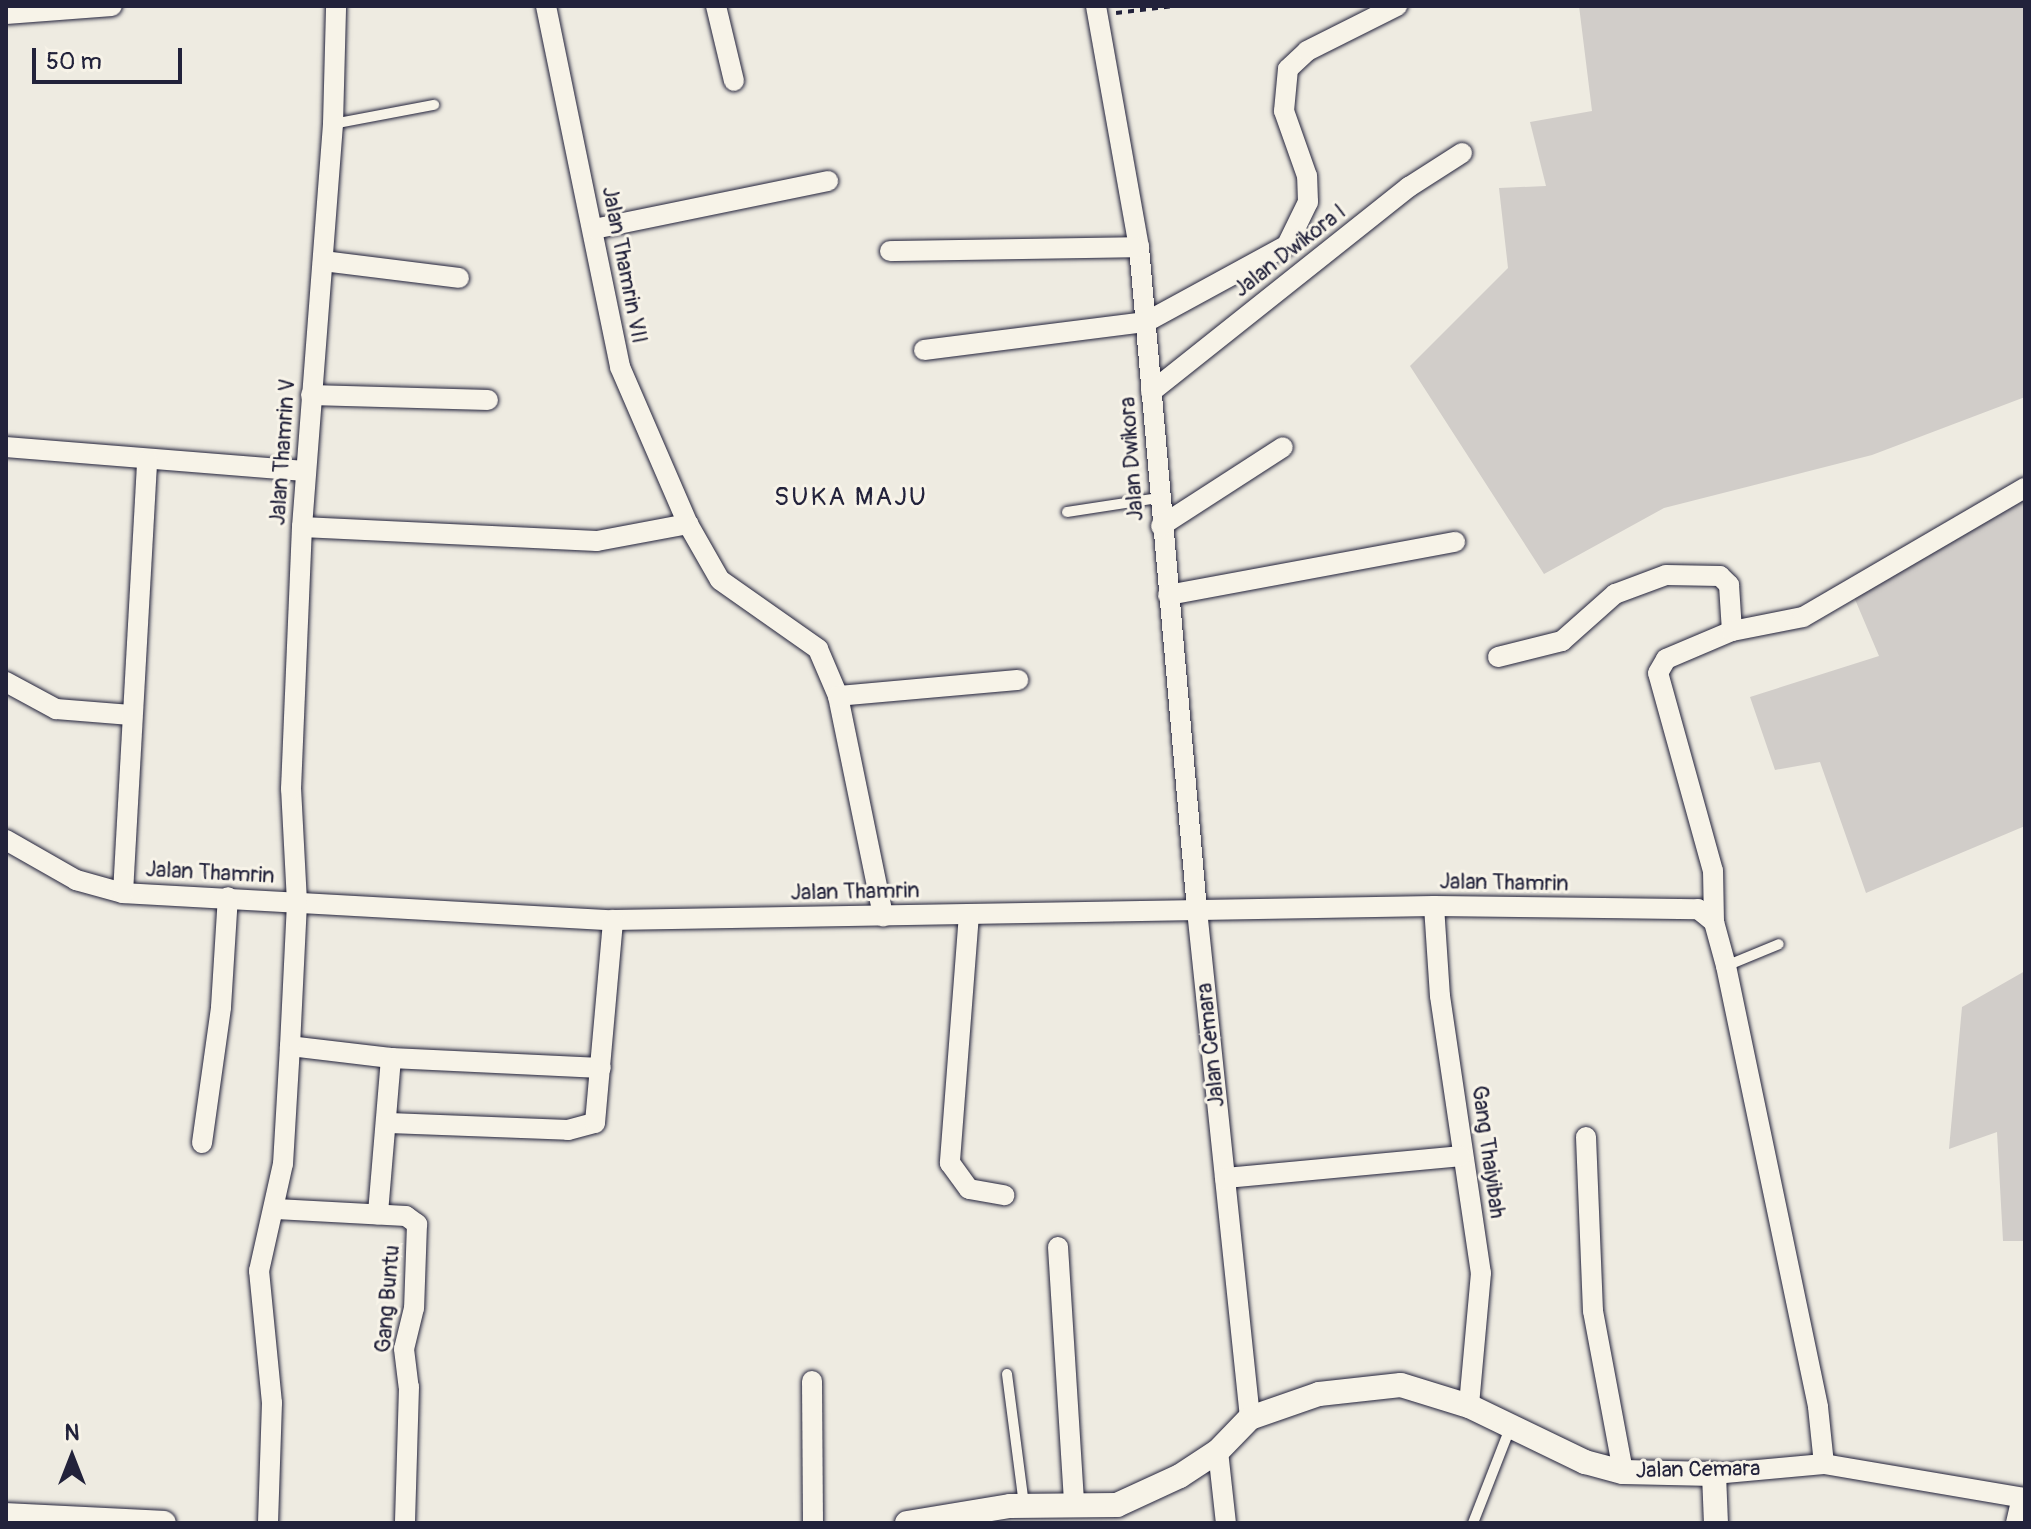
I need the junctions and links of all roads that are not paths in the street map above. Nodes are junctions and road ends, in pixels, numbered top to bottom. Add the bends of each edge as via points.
1 (112, 6) edge
2 (336, 6) edge
3 (546, 6) edge
4 (716, 6) edge
5 (1397, 6) edge
6 (1097, 10) edge
7 (6, 14) edge
8 (734, 81) dead end
9 (434, 105) dead end
10 (333, 124) junction
11 (1462, 153) dead end
12 (828, 181) dead end
13 (594, 229) junction
14 (1139, 247) junction
15 (890, 251) dead end
16 (323, 261) junction
17 (459, 278) dead end
18 (1146, 322) junction
19 (924, 350) dead end
20 (1151, 392) junction
21 (311, 395) junction
22 (488, 400) dead end
23 (6, 447) edge
24 (1283, 447) dead end
25 (147, 461) junction
26 (304, 471) junction
27 (2025, 488) edge
28 (1159, 498) junction
29 (1067, 512) dead end
30 (688, 524) junction
31 (1161, 526) junction
32 (302, 527) junction
33 (1455, 542) dead end
34 (1168, 595) junction
35 (1732, 631) junction
36 (1498, 657) dead end
37 (1018, 680) dead end
38 (6, 682) edge
39 (838, 696) junction
40 (131, 715) junction
41 (6, 840) edge
42 (123, 893) junction
43 (228, 897) junction
44 (297, 902) junction
45 (1434, 906) junction
46 (1197, 910) junction
47 (969, 914) junction
48 (883, 916) junction
49 (613, 920) junction
50 (1714, 922) junction
51 (1779, 944) dead end
52 (1726, 966) junction
53 (290, 1046) junction
54 (391, 1058) junction
55 (601, 1068) junction
56 (389, 1123) junction
57 (1586, 1137) dead end
58 (202, 1143) dead end
59 (1460, 1156) junction
60 (1225, 1178) junction
61 (1004, 1195) dead end
62 (276, 1209) junction
63 (378, 1214) junction
64 (1058, 1247) dead end
65 (1007, 1374) dead end
66 (812, 1381) dead end
67 (1469, 1406) junction
68 (1250, 1418) junction
69 (1510, 1428) junction
70 (1218, 1451) junction
71 (1824, 1464) junction
72 (1623, 1472) junction
73 (1714, 1474) junction
74 (2023, 1498) edge
75 (1074, 1504) junction
76 (1024, 1505) junction
77 (6, 1515) edge
78 (965, 1517) edge
79 (164, 1523) edge
80 (268, 1523) edge
81 (405, 1523) edge
82 (813, 1523) edge
83 (907, 1523) edge
84 (1226, 1523) edge
85 (1473, 1523) edge
86 (1716, 1523) edge
87 (2016, 1523) edge

1 - 7 street
2 - 10 street, Jalan Thamrin V
3 - 13 street, Jalan Thamrin VII
4 - 8 street
5 - 18 street via 1307,51 1288,69 1284,111 1307,176 1308,202 1287,245
6 - 14 street, Jalan Dwikora
9 - 10 lane
10 - 16 street, Jalan Thamrin V
11 - 20 street, Jalan Dwikora I via 1409,187
12 - 13 street
13 - 30 street, Jalan Thamrin VII via 620,367
14 - 15 street
14 - 18 street, Jalan Dwikora
16 - 17 street
16 - 21 street, Jalan Thamrin V
18 - 19 street
18 - 20 street, Jalan Dwikora
20 - 28 street, Jalan Dwikora
21 - 22 street
21 - 26 street, Jalan Thamrin V
23 - 25 street
24 - 31 street
25 - 26 street
25 - 40 street
26 - 32 street, Jalan Thamrin V
27 - 35 street via 1803,617
28 - 29 lane
28 - 31 street, Jalan Dwikora
30 - 32 street via 597,541
30 - 39 street, Jalan Thamrin VII via 720,580 818,649
31 - 34 street, Jalan Dwikora
32 - 44 street, Jalan Thamrin V via 291,789
33 - 34 street
34 - 46 street, Jalan Dwikora
35 - 36 street via 1729,585 1720,576 1666,575 1615,594 1562,641
35 - 50 street via 1666,659 1658,673 1713,871
37 - 39 street
38 - 40 street via 56,709
39 - 48 street, Jalan Thamrin VII
40 - 42 street
41 - 42 street, Jalan Thamrin via 76,880
42 - 43 street, Jalan Thamrin
43 - 44 street, Jalan Thamrin
43 - 58 street via 221,1007
44 - 49 street, Jalan Thamrin
44 - 53 street, Jalan Thamrin V
45 - 46 street, Jalan Thamrin
45 - 50 street, Jalan Thamrin via 1698,909
45 - 59 street, Gang Thaiyibah
46 - 47 street, Jalan Thamrin
46 - 60 street, Jalan Cemara
47 - 48 street, Jalan Thamrin
47 - 61 street via 950,1163 969,1189
48 - 49 street, Jalan Thamrin
49 - 55 street
50 - 52 street
51 - 52 lane
52 - 71 street via 1818,1407
53 - 54 street
53 - 62 street, Jalan Thamrin V
54 - 55 street
54 - 56 street
55 - 56 street via 595,1123 583,1129
56 - 63 street
57 - 72 street via 1593,1311
59 - 60 street
59 - 67 street, Gang Thaiyibah via 1481,1273
60 - 68 street, Jalan Cemara
62 - 63 street, Gang Buntu
62 - 80 street, Jalan Thamrin V via 259,1271 272,1403
63 - 81 street, Gang Buntu via 406,1216 417,1224 414,1308 404,1349 409,1387
64 - 75 street
65 - 76 lane
66 - 82 street
67 - 68 street, Jalan Cemara via 1401,1385 1319,1394
67 - 69 street, Jalan Cemara
68 - 70 street, Jalan Cemara
69 - 72 street, Jalan Cemara via 1585,1462
69 - 85 lane
70 - 75 street, Jalan Cemara via 1138,1498 1117,1505
70 - 84 street
71 - 73 street, Jalan Cemara
71 - 74 street, Jalan Cemara
72 - 73 street, Jalan Cemara
73 - 86 street
74 - 87 street
75 - 76 street, Jalan Cemara
76 - 78 street, Jalan Cemara
77 - 79 street
78 - 83 street, Jalan Cemara

